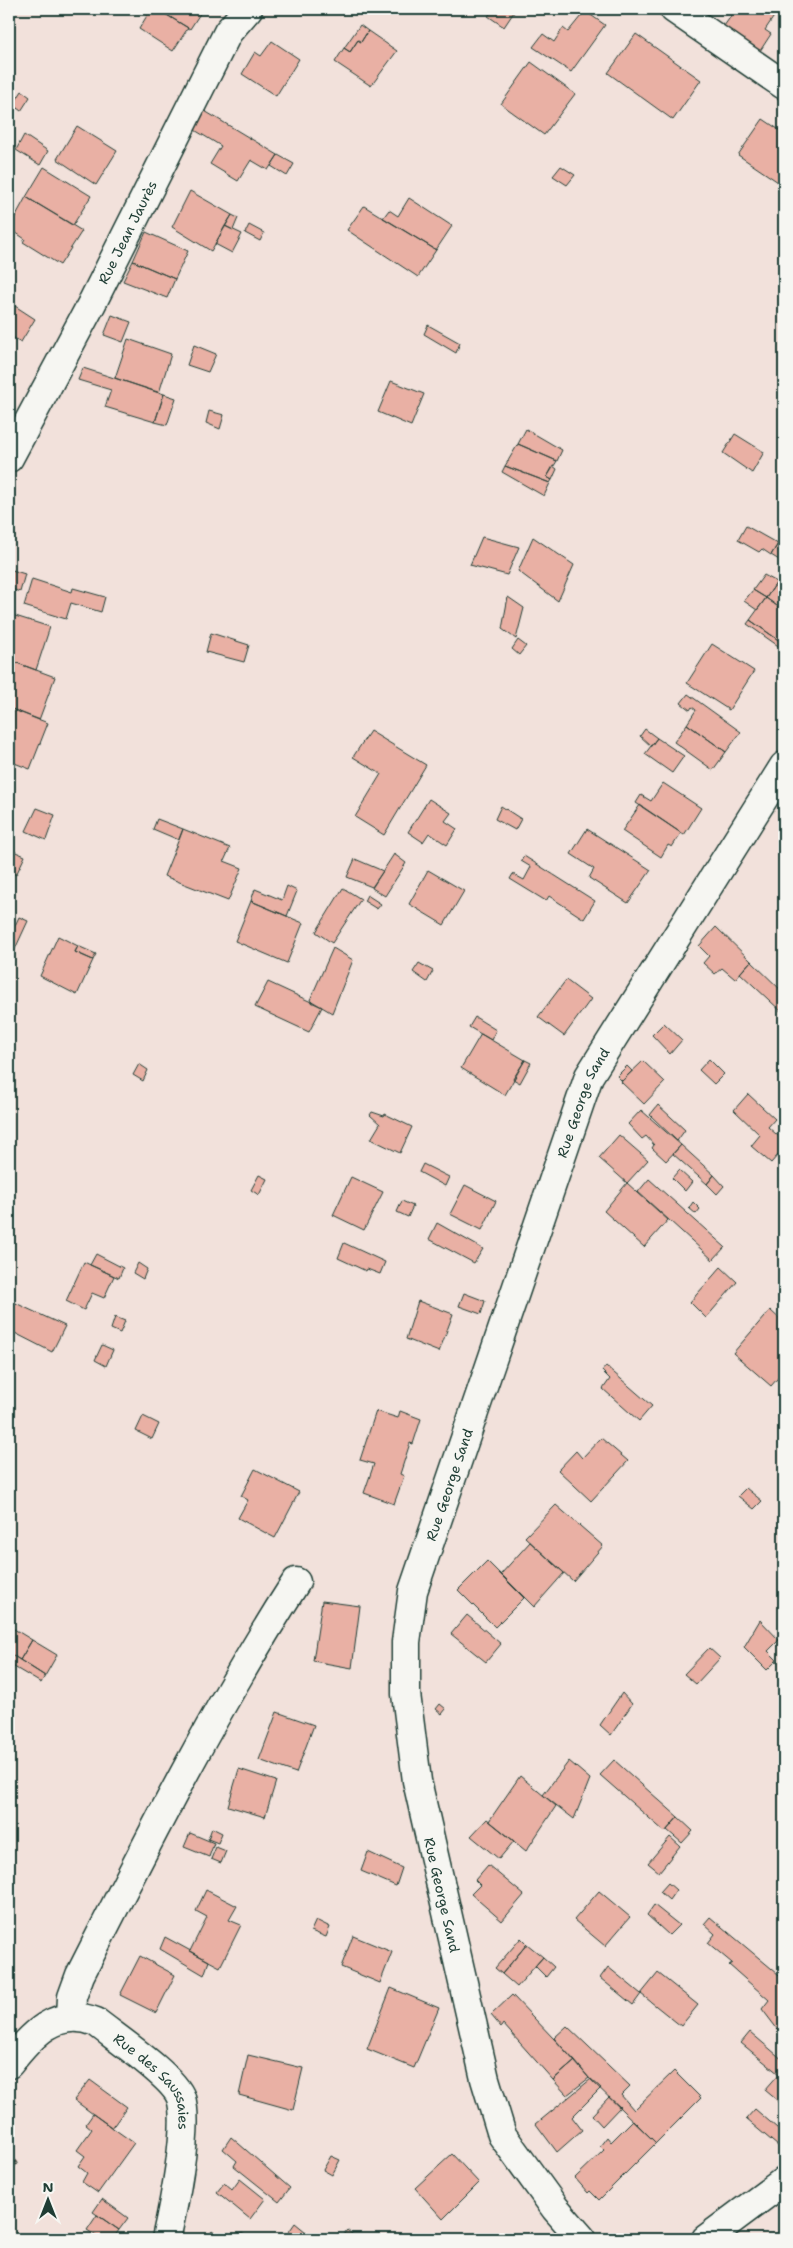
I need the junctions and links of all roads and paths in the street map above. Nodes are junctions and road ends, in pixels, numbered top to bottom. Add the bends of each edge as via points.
1 (248, 9) edge
2 (674, 9) edge
3 (784, 85) edge
4 (9, 458) edge
5 (784, 766) edge
6 (296, 1582) dead end
7 (71, 2017) junction
8 (9, 2064) edge
9 (784, 2181) edge
10 (166, 2239) edge
11 (582, 2239) edge
12 (706, 2239) edge

1 - 4 street, Rue Jean Jaurès via 228,32 91,305
2 - 3 street
5 - 11 street, Rue George Sand via 589,1076 413,1591 406,1642 406,1694 417,1781 485,2079 502,2135
6 - 7 street via 259,1638 165,1806 80,1975 72,1997
7 - 8 street via 44,2028 28,2040
7 - 10 street, Rue des Saussaies via 96,2022 168,2079 181,2098 183,2126 179,2166
9 - 12 street

